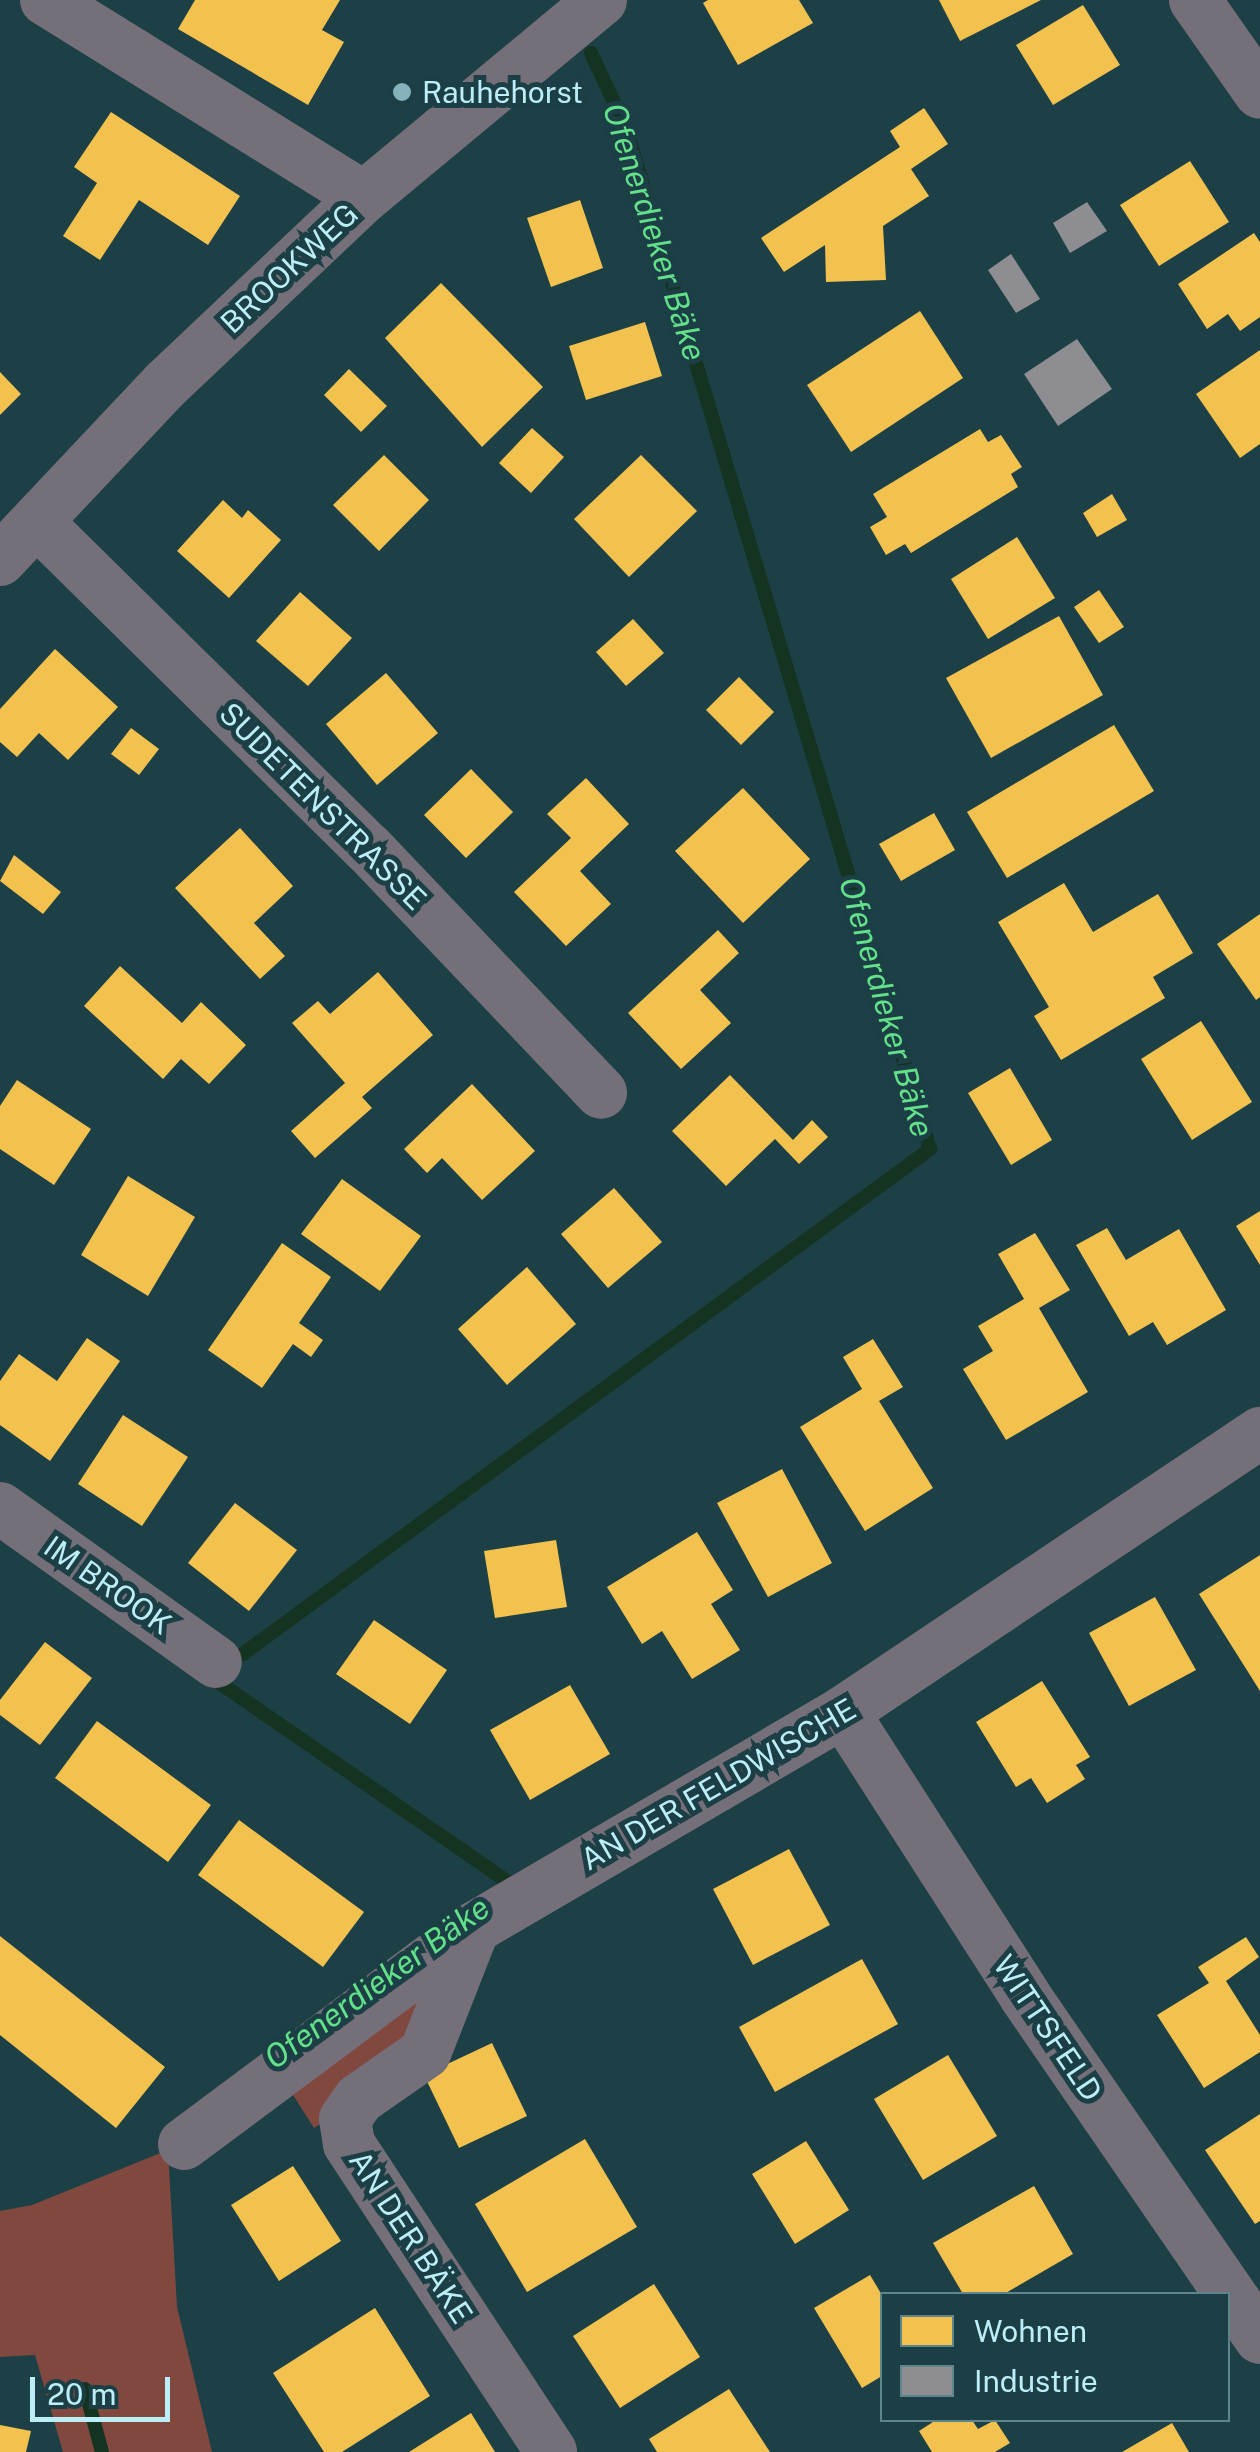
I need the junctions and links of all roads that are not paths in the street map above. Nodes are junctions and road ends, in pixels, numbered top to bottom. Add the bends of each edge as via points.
1 (46, 0) edge
2 (602, 0) edge
3 (1196, 0) edge
4 (1260, 94) edge
5 (364, 197) junction
6 (39, 524) junction
7 (0, 560) edge
8 (601, 1093) dead end
9 (1260, 1433) edge
10 (0, 1508) edge
11 (216, 1662) dead end
12 (843, 1712) junction
13 (474, 1928) junction
14 (184, 2144) dead end
15 (1228, 2292) edge
16 (1230, 2295) edge
17 (1260, 2338) edge
18 (551, 2452) edge

1 - 5 street
2 - 5 street, BROOKWEG
3 - 4 street
5 - 6 street, BROOKWEG via 166,384
6 - 7 street, BROOKWEG
6 - 8 street, SUDETENSTRASSE via 368,848
9 - 12 street, AN DER FELDWISCHE
10 - 11 street, IM BROOK
12 - 13 street, AN DER FELDWISCHE
12 - 15 street, WITTSFELD via 1024,1996
13 - 14 street, AN DER FELDWISCHE
13 - 18 street, AN DER BÄKE via 426,2054 359,2099 345,2119 349,2144
16 - 17 street, WITTSFELD

